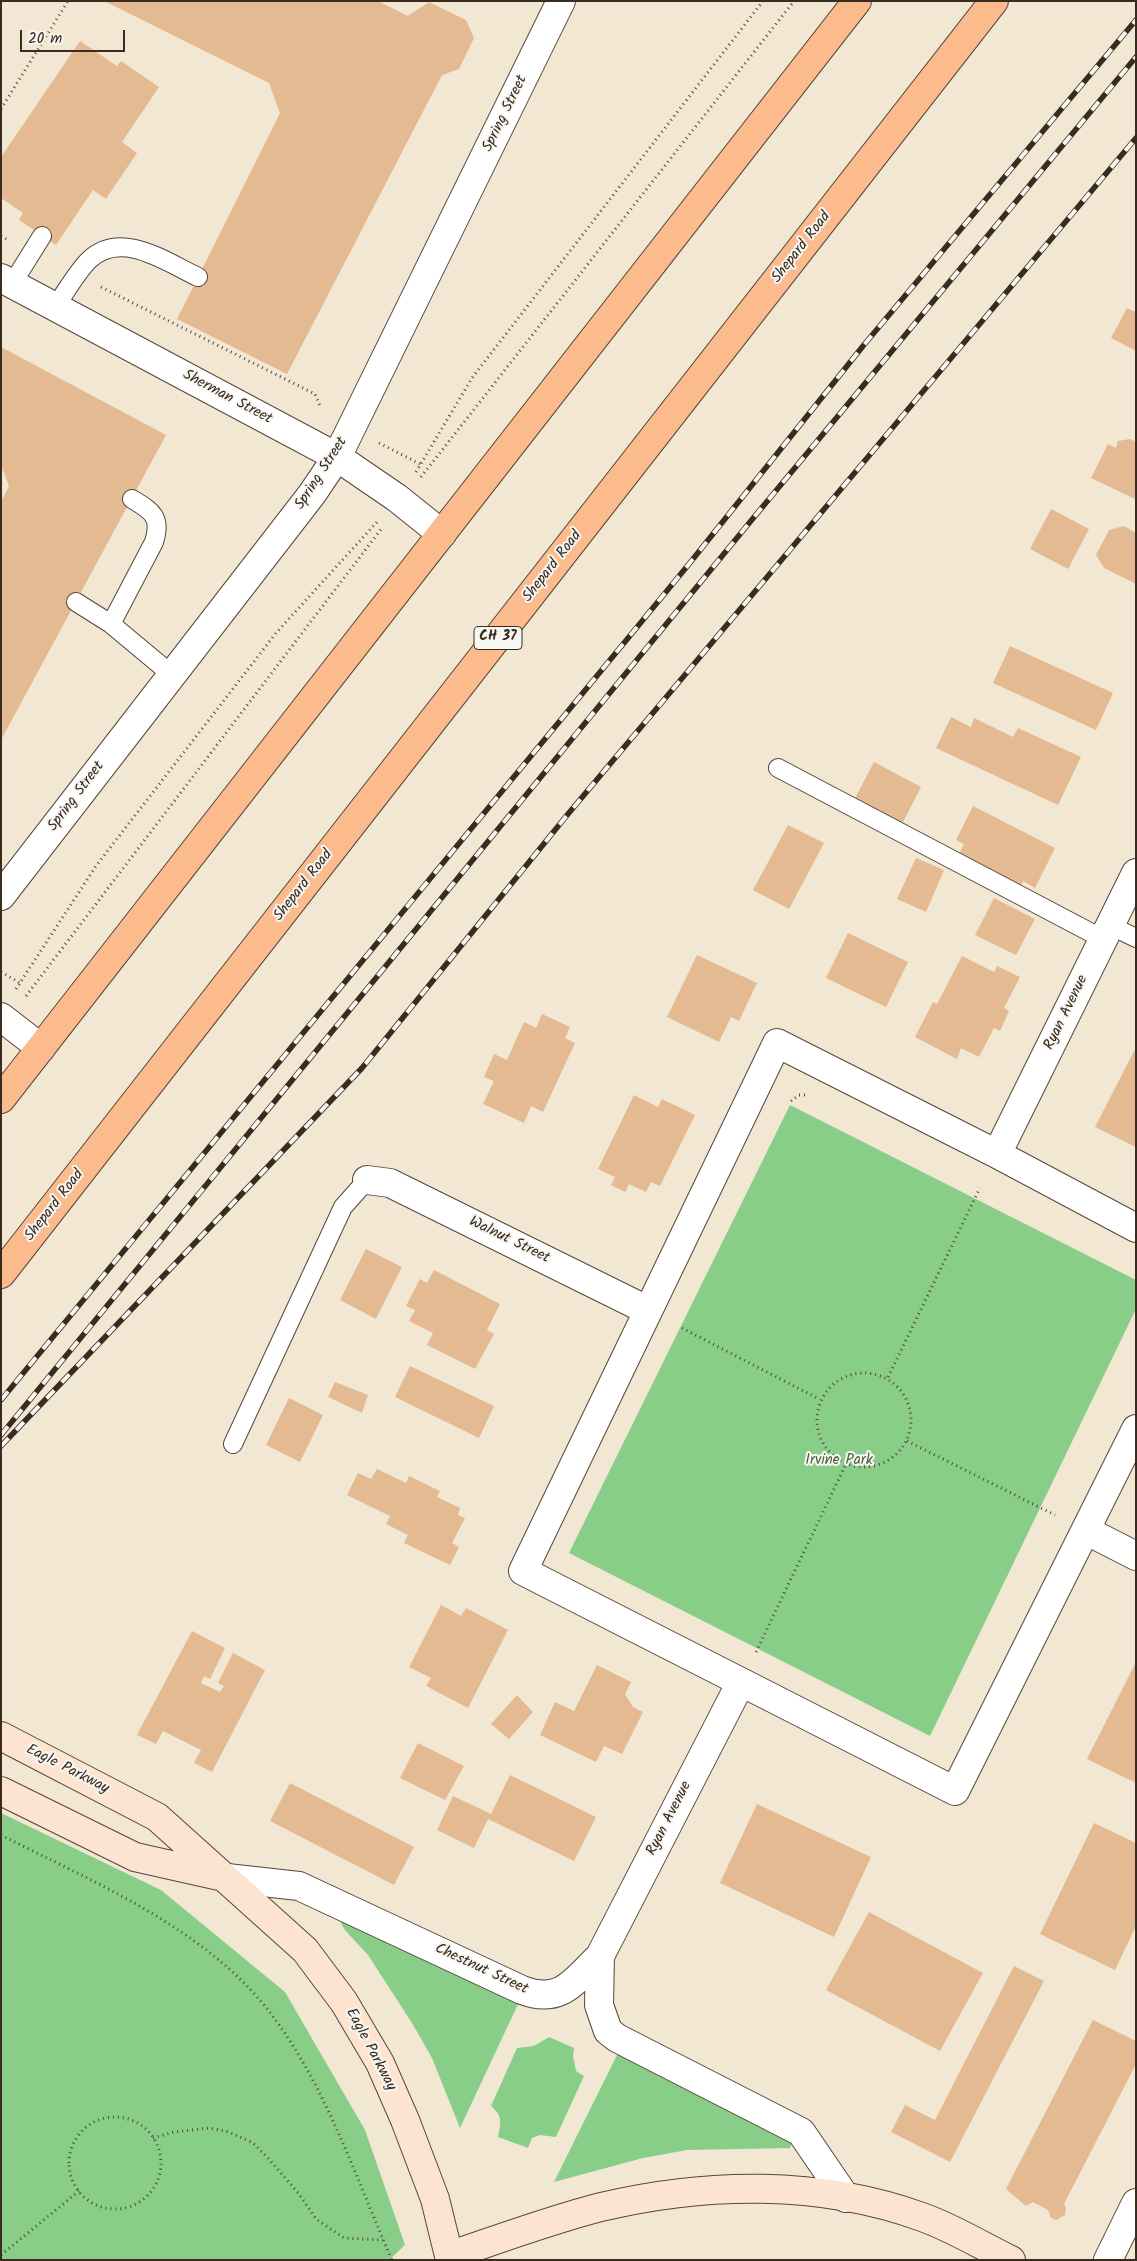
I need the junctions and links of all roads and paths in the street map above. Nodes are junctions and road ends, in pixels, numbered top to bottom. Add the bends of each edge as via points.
1 (68, 1) edge
2 (857, 1) edge
3 (994, 1) edge
4 (555, 3) edge
5 (1, 109) edge
6 (1, 236) edge
7 (42, 236) dead end
8 (32, 252) junction
9 (78, 276) junction
10 (198, 277) dead end
11 (6, 281) edge
12 (55, 307) junction
13 (320, 406) dead end
14 (372, 440) dead end
15 (337, 456) junction
16 (422, 465) dead end
17 (132, 499) dead end
18 (442, 534) junction
19 (76, 602) dead end
20 (111, 624) junction
21 (171, 674) junction
22 (778, 768) dead end
23 (1136, 872) edge
24 (1, 896) edge
25 (1106, 932) junction
26 (1136, 938) edge
27 (1, 972) edge
28 (20, 983) dead end
29 (1, 1017) edge
30 (42, 1048) junction
31 (807, 1096) dead end
32 (1, 1099) edge
33 (791, 1101) dead end
34 (997, 1154) junction
35 (368, 1180) joint
36 (980, 1188) dead end
37 (1136, 1228) edge
38 (1, 1274) edge
39 (647, 1310) junction
40 (682, 1328) dead end
41 (888, 1377) junction
42 (819, 1399) junction
43 (1136, 1430) edge
44 (907, 1441) junction
45 (233, 1444) dead end
46 (846, 1464) junction
47 (1055, 1515) dead end
48 (1086, 1531) junction
49 (1136, 1556) edge
50 (756, 1652) dead end
51 (741, 1682) junction
52 (1, 1736) edge
53 (1, 1791) edge
54 (1, 1835) edge
55 (226, 1878) junction
56 (600, 1956) junction
57 (153, 2138) junction
58 (79, 2191) junction
59 (846, 2198) junction
60 (1136, 2202) edge
61 (383, 2240) junction
62 (1, 2255) edge
63 (448, 2258) edge
64 (392, 2260) edge
65 (1011, 2260) edge
66 (1108, 2260) edge

1 - 5 path
2 - 18 highway
3 - 38 highway, Shepard Road / CH 37
4 - 15 street, Spring Street
6 - 8 path
7 - 8 lane
8 - 11 lane
9 - 10 lane via 88,260 102,250 122,247 139,249
9 - 12 lane
9 - 13 path via 314,394
11 - 12 street, Sherman Street
12 - 15 street, Sherman Street
14 - 16 path
15 - 18 street, Sherman Street
15 - 21 street, Spring Street via 312,494
17 - 20 lane via 155,517 158,529
18 - 30 highway
19 - 20 lane
20 - 21 lane
21 - 24 street, Spring Street
22 - 25 lane
23 - 25 street, Ryan Avenue
25 - 26 lane
25 - 34 street, Ryan Avenue
27 - 28 path
29 - 30 street
30 - 32 highway
31 - 33 path via 799,1095
34 - 37 street
34 - 39 street via 777,1043
35 - 39 street, Walnut Street via 390,1183
35 - 45 lane via 343,1208
36 - 41 path
39 - 51 street via 522,1571
40 - 42 path
41 - 42 path via 862,1371 839,1377
41 - 44 path via 908,1399 912,1419
42 - 46 path via 816,1428 825,1449
43 - 48 street
44 - 46 path via 888,1461 869,1468
44 - 47 path
46 - 50 path
48 - 49 street
48 - 51 street via 955,1791
51 - 56 street, Ryan Avenue
52 - 55 street, Eagle Parkway via 157,1816
53 - 55 street, Eagle Parkway via 135,1857
54 - 61 path via 138,1904 228,1967 268,2010 308,2070
55 - 56 street, Chestnut Street via 300,1886 539,1996 564,1991
55 - 63 street, Eagle Parkway via 305,1950 362,2032 380,2063 405,2120 435,2199
56 - 59 street via 599,2005 608,2031 801,2132
57 - 58 path via 158,2143 162,2165 155,2187 142,2202 111,2209 90,2202
57 - 58 path via 136,2121 117,2117 100,2120 82,2130 69,2157 72,2178
57 - 61 path via 209,2128 229,2132 253,2143 299,2194 316,2219 344,2238
58 - 62 path
59 - 63 street via 770,2188 693,2191 600,2208
59 - 65 street via 885,2205 924,2218
60 - 66 street
61 - 64 path

